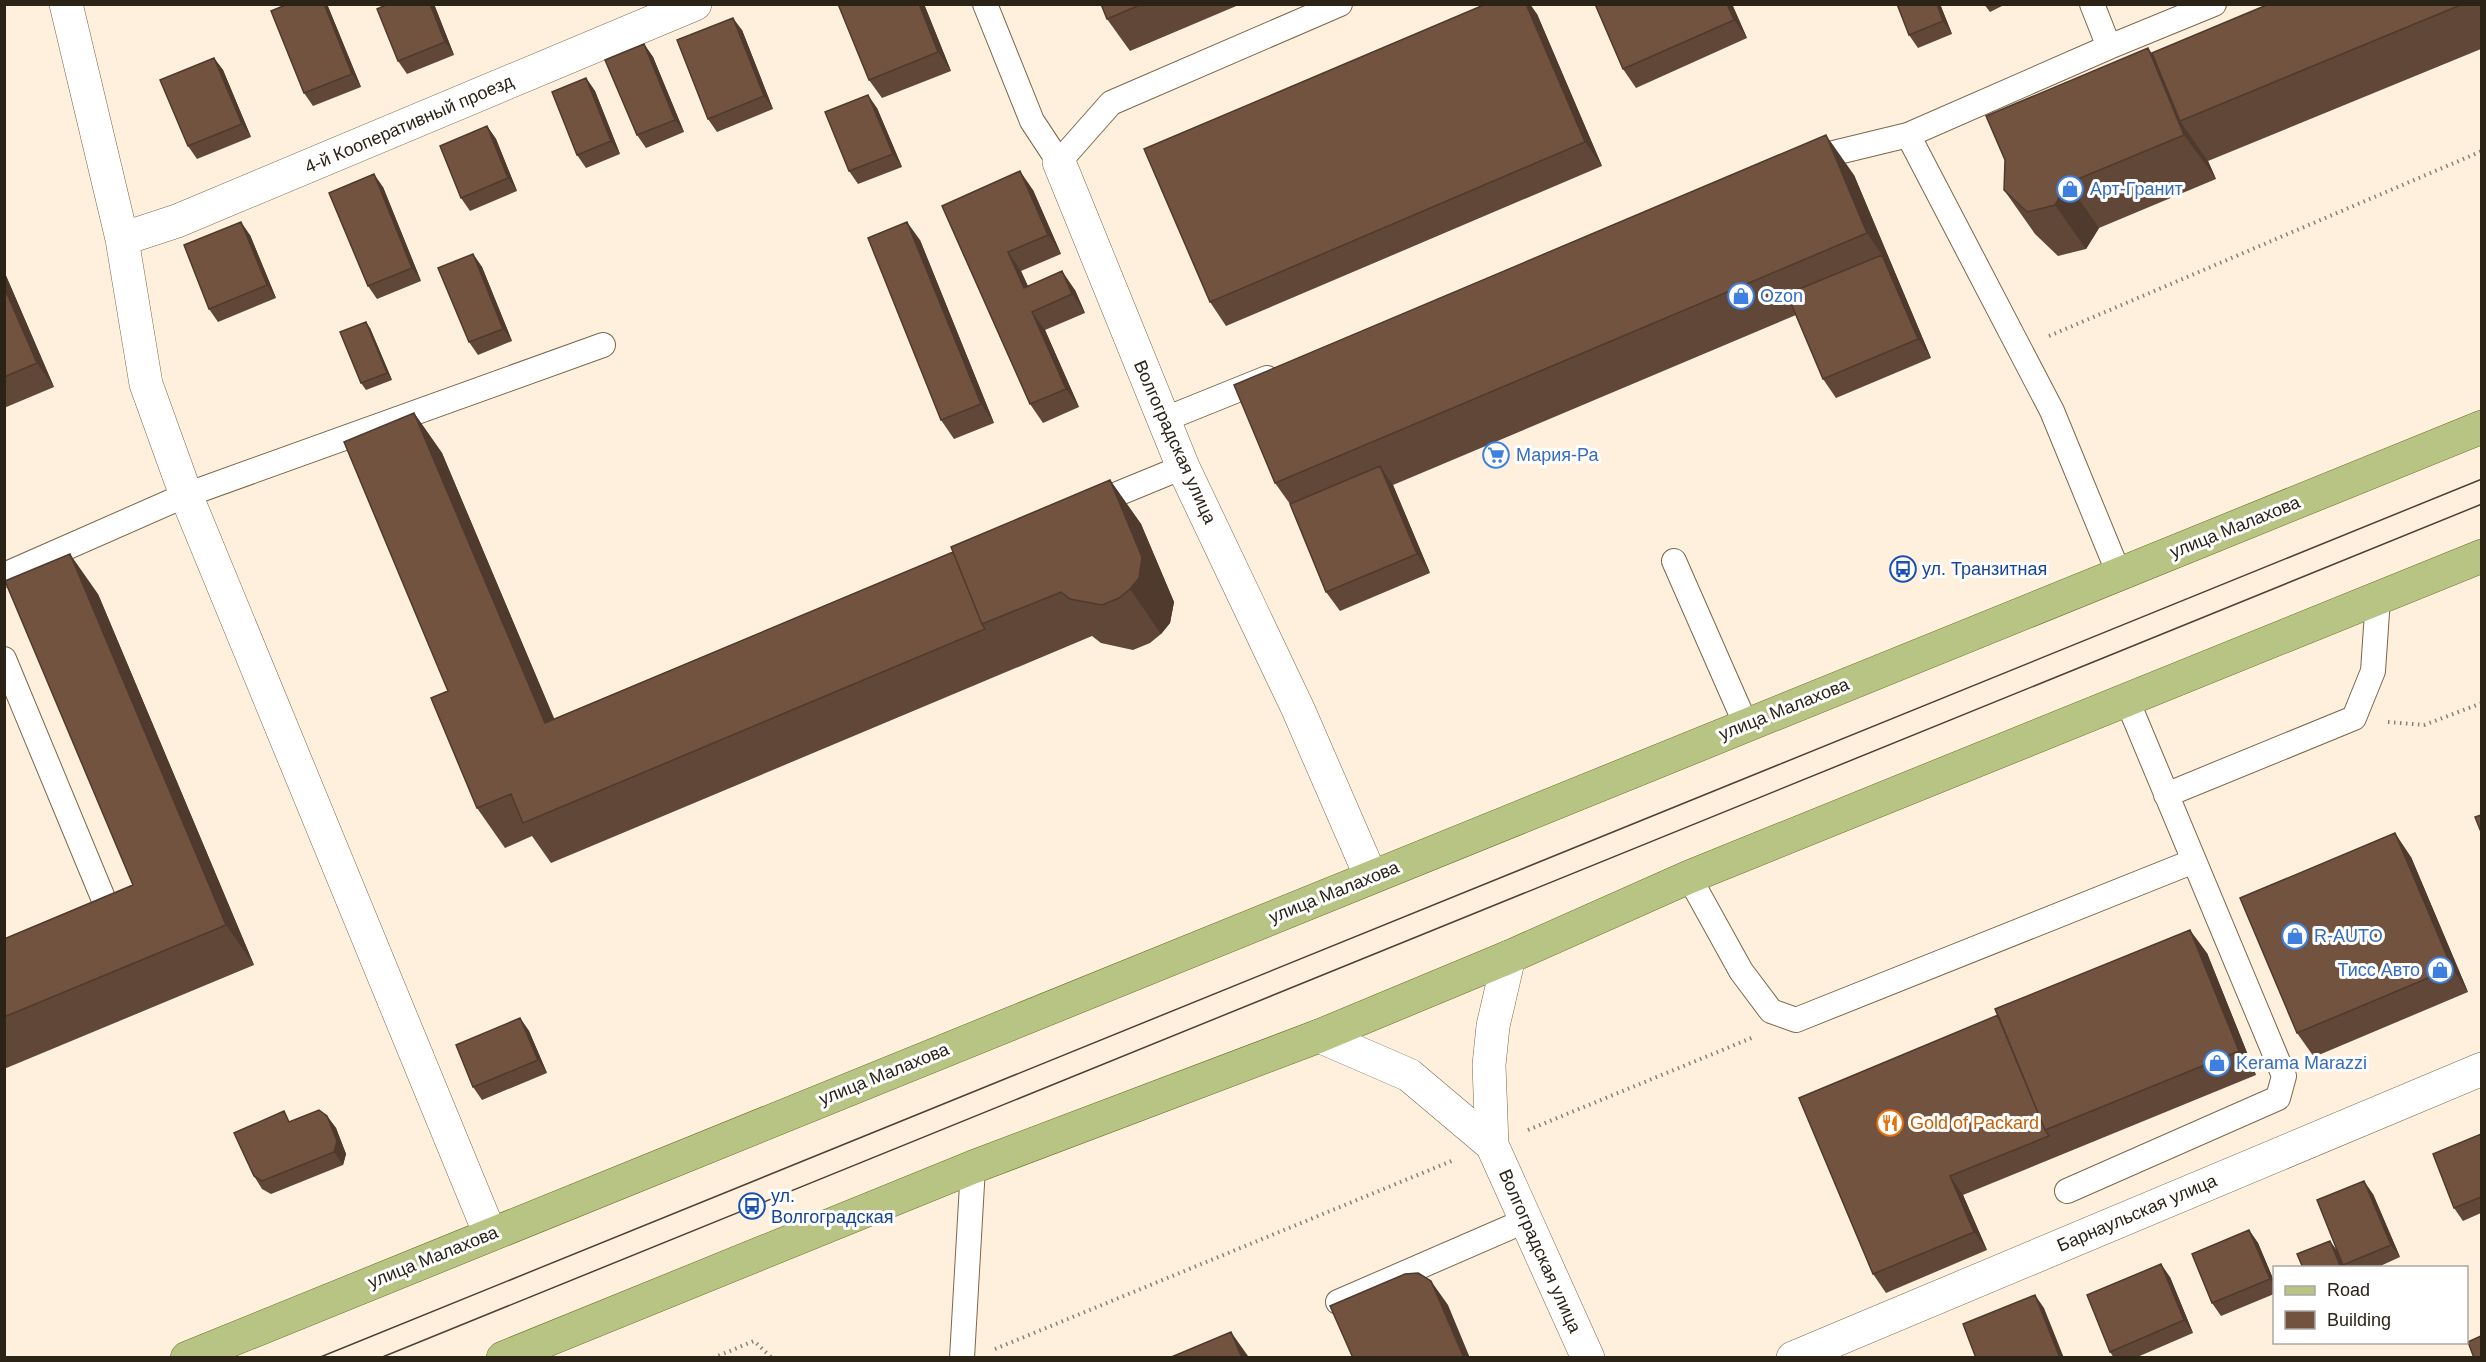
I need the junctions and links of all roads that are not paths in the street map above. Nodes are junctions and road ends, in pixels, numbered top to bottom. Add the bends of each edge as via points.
1 (66, 4) edge
2 (696, 4) edge
3 (985, 4) edge
4 (1340, 4) edge
5 (2092, 4) edge
6 (2214, 4) edge
7 (2109, 47) junction
8 (1908, 135) junction
9 (1059, 162) junction
10 (1783, 169) edge
11 (122, 239) junction
12 (603, 345) dead end
13 (1285, 370) edge
14 (1163, 420) junction
15 (2481, 427) edge
16 (1183, 467) junction
17 (186, 495) junction
18 (1072, 512) edge
19 (2481, 556) edge
20 (1674, 561) dead end
21 (2119, 574) junction
22 (4, 575) edge
23 (2378, 598) junction
24 (4, 659) edge
25 (2127, 700) junction
26 (1746, 725) junction
27 (2166, 795) junction
28 (2194, 861) junction
29 (1371, 877) junction
30 (1689, 877) junction
31 (106, 905) edge
32 (1509, 957) junction
33 (1319, 1036) junction
34 (2481, 1069) edge
35 (1492, 1145) junction
36 (973, 1167) junction
37 (2067, 1191) dead end
38 (1527, 1220) junction
39 (489, 1234) junction
40 (1338, 1302) edge
41 (187, 1358) edge
42 (503, 1358) edge
43 (962, 1358) edge
44 (1588, 1358) edge
45 (1793, 1358) edge

1 - 11 street
2 - 11 street, 4-й Кооперативный проезд via 177,221
3 - 9 lane, Волгоградская улица via 1032,121
4 - 9 lane via 1112,103
5 - 7 lane
6 - 7 lane
7 - 8 lane
8 - 10 lane
8 - 21 lane via 2052,411
9 - 14 street, Волгоградская улица
11 - 17 street via 146,384
12 - 17 lane
13 - 14 lane
14 - 16 street, Волгоградская улица
15 - 21 main road, улица Малахова
16 - 18 lane
16 - 29 street, Волгоградская улица via 1298,709
17 - 22 lane
17 - 39 street
19 - 23 main road
20 - 26 lane
21 - 26 main road, улица Малахова
23 - 25 main road
23 - 27 lane via 2373,671 2354,718
24 - 31 lane
25 - 27 lane
25 - 30 main road
26 - 29 main road, улица Малахова
27 - 28 lane
28 - 30 lane via 1796,1020 1771,1011 1741,971
28 - 37 lane via 2284,1076 2278,1098
29 - 39 main road, улица Малахова
30 - 32 main road
32 - 33 main road
32 - 35 street, Волгоградская улица via 1493,1026 1489,1065
33 - 35 street, Волгоградская улица via 1408,1075
33 - 36 main road
34 - 45 street, Барнаульская улица
35 - 38 street, Волгоградская улица
36 - 42 main road
36 - 43 lane
38 - 40 lane
38 - 44 street, Волгоградская улица
39 - 41 main road, улица Малахова

